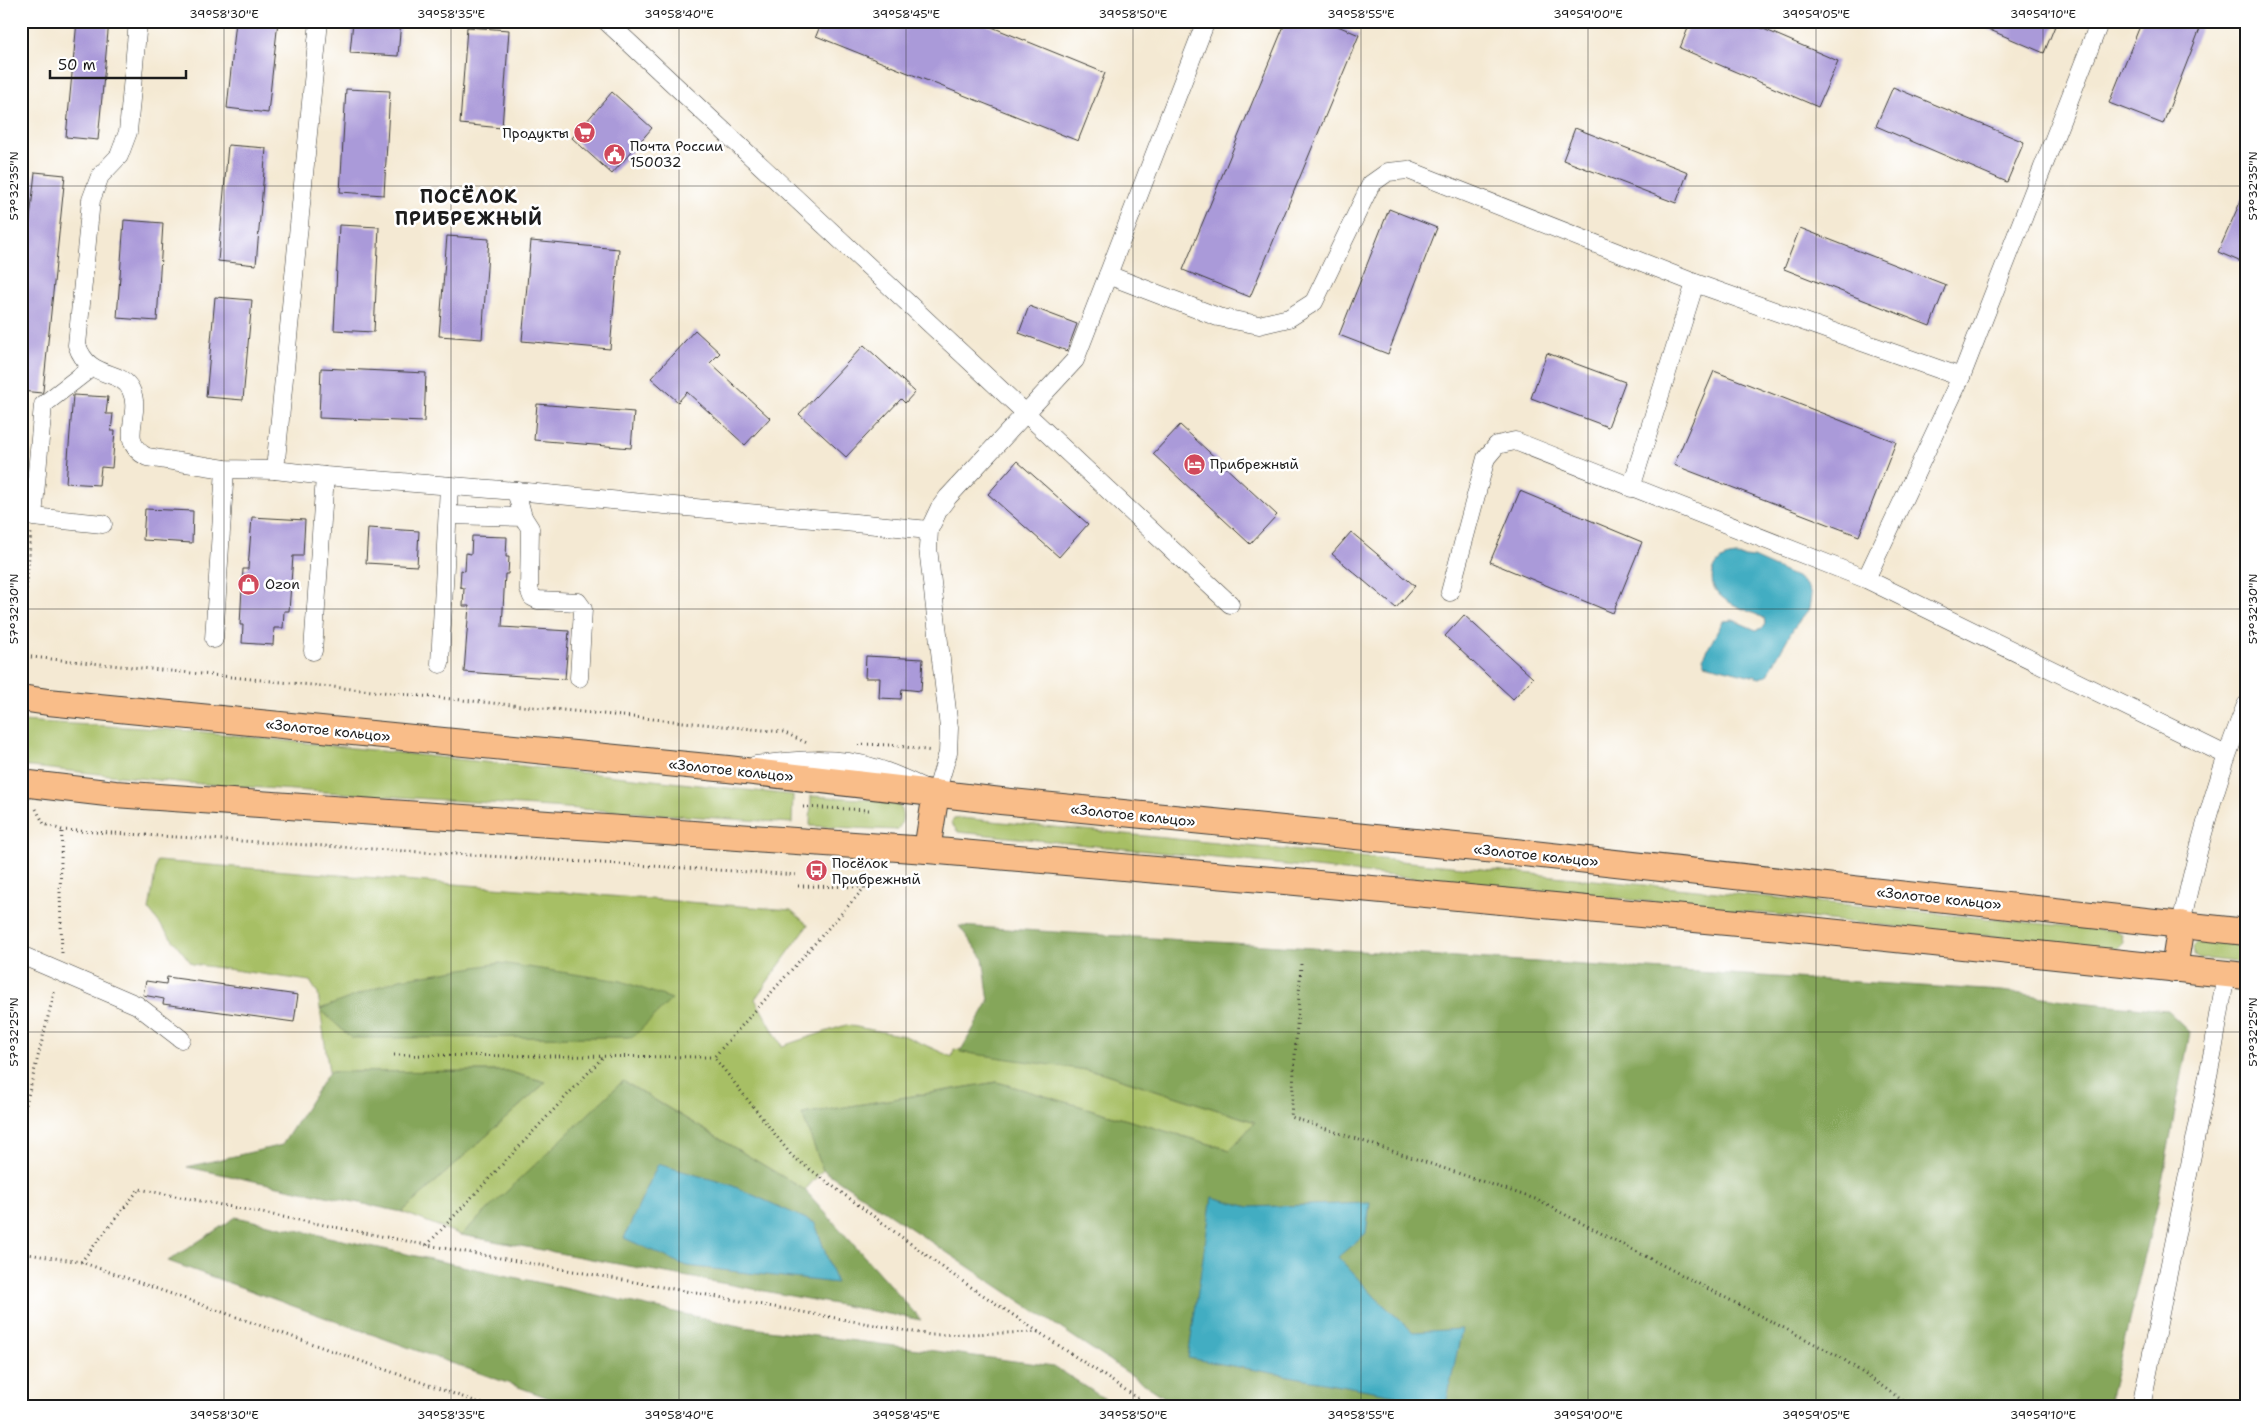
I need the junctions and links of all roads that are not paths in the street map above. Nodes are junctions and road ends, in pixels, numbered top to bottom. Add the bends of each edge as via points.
1 (138, 21) edge
2 (319, 21) edge
3 (606, 21) edge
4 (1206, 21) edge
5 (2100, 21) edge
6 (1108, 275) junction
7 (1695, 284) junction
8 (92, 368) junction
9 (1960, 377) junction
10 (1026, 414) junction
11 (225, 469) junction
12 (275, 470) junction
13 (325, 476) junction
14 (449, 486) junction
15 (1631, 488) junction
16 (516, 490) junction
17 (448, 515) junction
18 (523, 517) junction
19 (103, 524) dead end
20 (929, 530) junction
21 (1866, 579) junction
22 (1450, 592) dead end
23 (1230, 604) dead end
24 (214, 639) dead end
25 (313, 651) dead end
26 (440, 664) dead end
27 (579, 678) dead end
28 (21, 698) edge
29 (2246, 705) edge
30 (2226, 755) junction
31 (32, 792) edge
32 (936, 793) junction
33 (927, 850) junction
34 (2181, 924) junction
35 (2246, 932) edge
36 (21, 955) edge
37 (2174, 969) junction
38 (2236, 975) edge
39 (182, 1039) dead end
40 (2141, 1407) edge

1 - 8 street via 125,145 100,176 91,200 77,345 81,358
2 - 12 street
3 - 10 street
4 - 6 street
5 - 9 street
6 - 7 street via 1218,317 1259,324 1290,318 1314,302 1371,184 1388,172 1408,170
6 - 10 street via 1075,360
7 - 9 street
7 - 15 street
8 - 11 street via 127,382 133,392 131,441 137,452 147,457
8 - 19 street via 43,405 33,517
9 - 21 street
10 - 20 street via 948,497
10 - 23 street
11 - 12 street
11 - 24 street
12 - 13 street
13 - 14 street
13 - 25 street
14 - 16 street
14 - 17 street
15 - 21 street
15 - 22 street via 1515,441 1497,445 1486,458
16 - 18 street
16 - 20 street
17 - 18 street
17 - 26 street
18 - 27 street via 530,528 529,589 532,597 578,602 583,609
20 - 32 street via 929,561 949,721 948,753
21 - 30 street
28 - 32 highway, «Золотое кольцо»
29 - 30 street
30 - 34 street via 2198,849
31 - 33 highway via 115,794
32 - 33 highway
32 - 34 highway, «Золотое кольцо»
33 - 37 highway via 1781,927
34 - 35 highway, «Золотое кольцо»
34 - 37 highway
36 - 39 street via 137,1005
37 - 38 highway
38 - 40 street via 2211,1060

